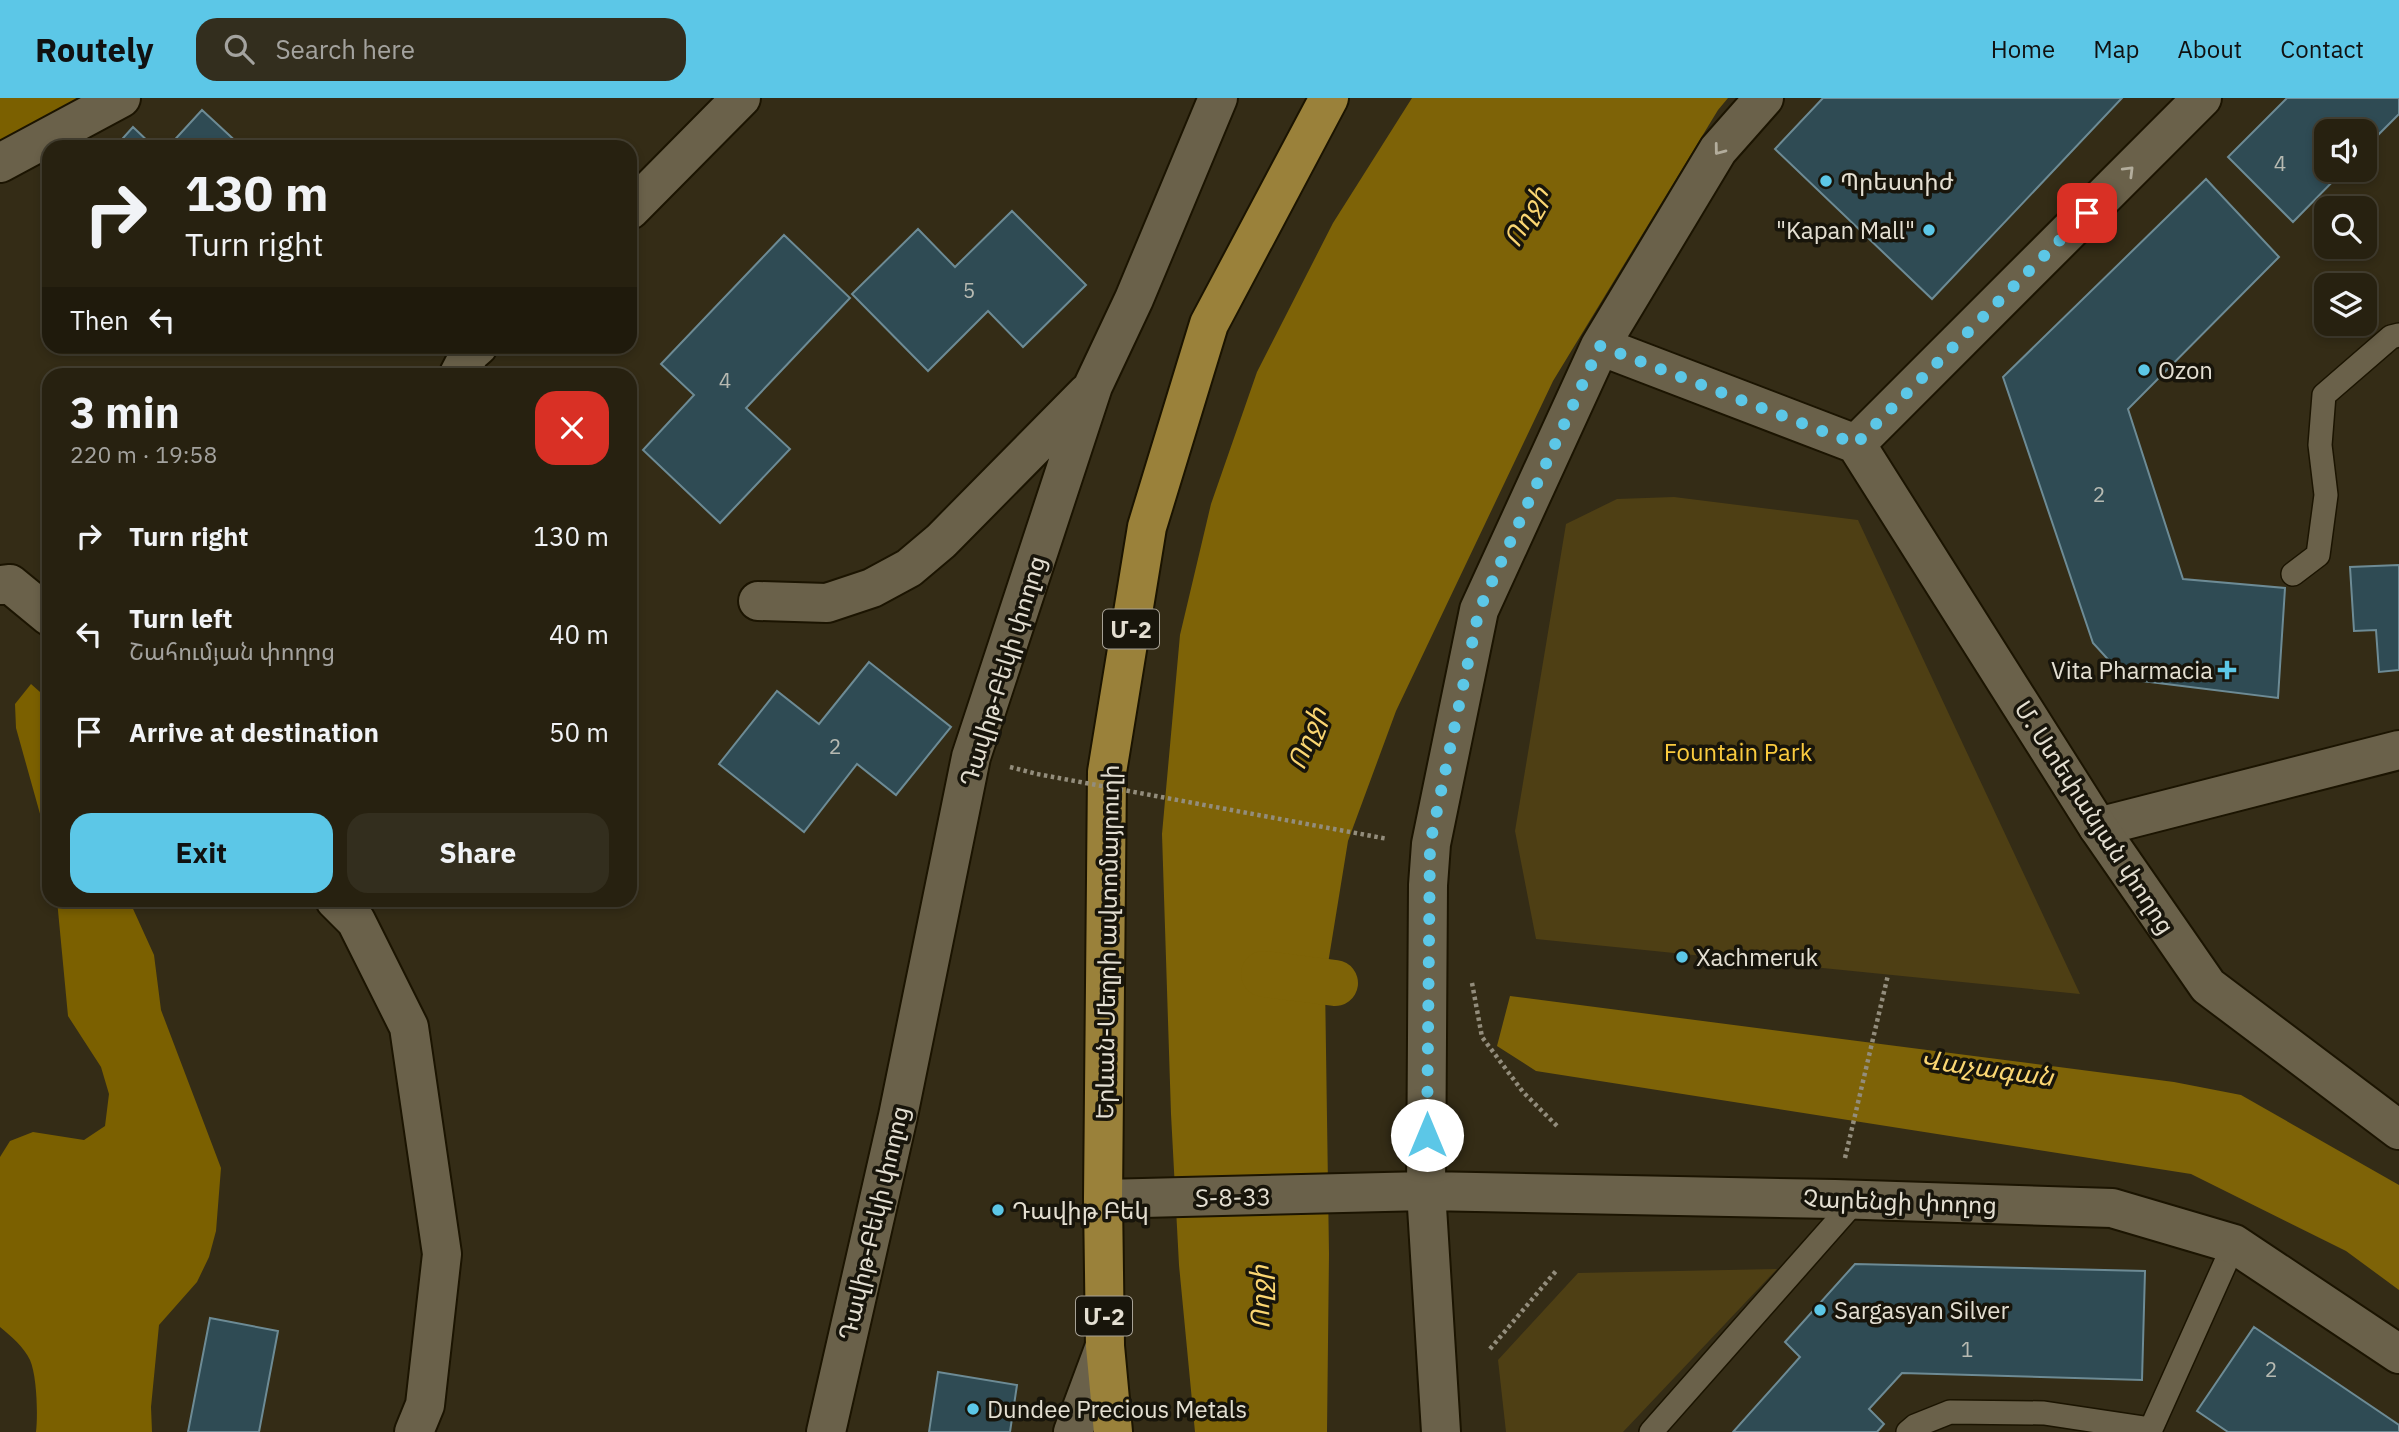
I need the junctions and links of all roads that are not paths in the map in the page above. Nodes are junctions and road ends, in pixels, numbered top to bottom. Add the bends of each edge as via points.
1 (121, 98) edge
2 (741, 98) edge
3 (1218, 98) edge
4 (1329, 98) edge
5 (1763, 98) edge
6 (2202, 98) edge
7 (42, 140) edge
8 (43, 140) edge
9 (0, 163) edge
10 (637, 203) edge
11 (2399, 335) edge
12 (1600, 346) junction
13 (1093, 386) junction
14 (1856, 444) junction
15 (2293, 574) dead end
16 (0, 585) edge
17 (758, 601) dead end
18 (42, 610) edge
19 (2399, 750) edge
20 (2098, 827) junction
21 (349, 907) edge
22 (2399, 1130) edge
23 (1426, 1191) junction
24 (1362, 1194) joint
25 (1103, 1199) junction
26 (1846, 1199) junction
27 (2234, 1244) junction
28 (1105, 1346) junction
29 (2399, 1354) edge
30 (2153, 1430) edge
31 (414, 1432) edge
32 (826, 1432) edge
33 (1073, 1432) edge
34 (1113, 1432) edge
35 (1441, 1432) edge
36 (1651, 1432) edge
37 (1908, 1432) edge

1 - 8 street
2 - 10 street
3 - 13 street, Դավիթ-Բեկի փողոց
4 - 25 highway, Երևան-Մեղրի ավտոմայրուղի / Մ-2 via 1209,324 1147,527 1107,772
5 -> 12 street via 1718,150
14 -> 6 street
7 - 9 street
11 - 15 lane via 2324,395 2320,445 2326,495 2318,555
12 - 14 street
12 - 23 street via 1479,610 1430,844
13 - 17 street via 942,541 909,568 872,588 827,603
13 - 32 street, Դավիթ-Բեկի փողոց via 971,757 898,1116
14 - 20 street, Մ. Ստեփանյան փողոց
16 - 18 street via 10,584
19 - 20 street
20 - 22 street, Մ. Ստեփանյան փողոց via 2207,986
21 - 31 street via 409,1027 442,1254 425,1405
23 - 24 street, Չարենցի փողոց / Տ-8-33
23 - 26 street, Չարենցի փողոց / Տ-8-33
23 - 35 street
24 - 25 street, Տ-8-33 / Տ-8-33
25 - 28 highway, Մ-2
26 - 27 street, Չարենցի փողոց / Տ-8-33 via 2112,1208
26 - 36 lane
27 - 29 street, Չարենցի փողոց / Տ-8-33
27 - 30 lane
28 - 33 street
28 - 34 highway, Մ-2
30 - 37 lane via 2045,1413 1950,1412

